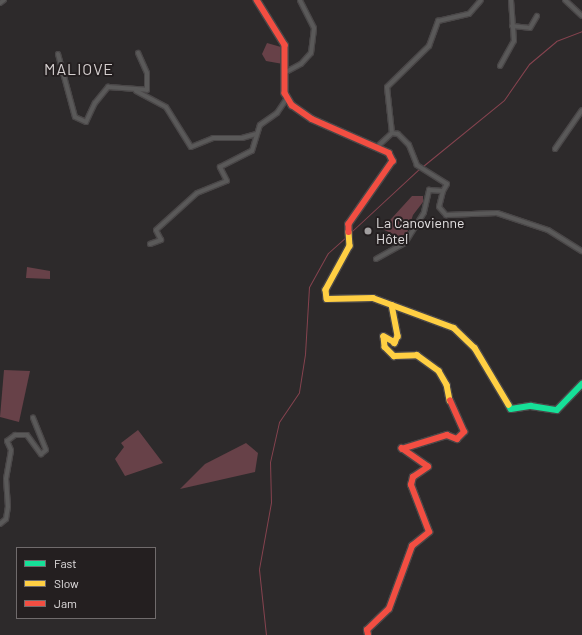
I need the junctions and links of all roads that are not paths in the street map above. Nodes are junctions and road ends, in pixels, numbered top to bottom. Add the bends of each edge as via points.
1 (4, 0) edge
2 (257, 0) edge
3 (300, 0) edge
4 (481, 0) edge
5 (511, 0) edge
6 (565, 0) edge
7 (0, 3) edge
8 (537, 16) dead end
9 (582, 16) edge
10 (512, 26) junction
11 (138, 53) dead end
12 (58, 54) dead end
13 (500, 66) dead end
14 (284, 73) junction
15 (135, 90) junction
16 (287, 98) junction
17 (582, 110) edge
18 (256, 134) junction
19 (392, 134) junction
20 (377, 147) junction
21 (555, 149) dead end
22 (443, 191) junction
23 (150, 244) dead end
24 (582, 251) edge
25 (376, 259) dead end
26 (392, 305) junction
27 (582, 384) edge
28 (33, 417) dead end
29 (0, 524) edge
30 (368, 635) edge

1 - 7 street
2 - 14 street via 285,45
3 - 14 street via 314,28 311,53 302,64
4 - 19 street via 469,14 438,21 429,46 387,87
5 - 10 street
6 - 9 street
8 - 10 street via 530,28
10 - 13 street via 513,44 506,50
11 - 15 street via 149,83 148,90
12 - 15 street via 79,121 86,122 95,103 108,87
14 - 16 street
15 - 18 street via 166,107 191,147 222,136 242,138
16 - 18 street via 277,113 260,125
16 - 20 street via 312,119
17 - 21 street
18 - 23 street via 252,151 220,167 227,181 197,193 156,230 161,240
19 - 20 street
19 - 22 street via 404,138 417,165 446,180 446,188
20 - 26 street via 392,155 392,166 349,224 350,246 333,274 326,297 373,298
22 - 24 street via 439,206 446,215 497,213 548,230
22 - 25 street via 429,190 424,212 405,243
26 - 27 street via 434,318 465,336 511,409 531,406 557,410
26 - 30 street via 398,336 392,343 384,337 385,347 394,356 417,355 439,371 447,385 451,411 464,432 457,439 447,435 402,449 428,467 413,477 411,485 429,532 412,546 389,609 368,630
28 - 29 street via 46,450 41,454 27,435 15,435 6,441 11,450 6,479 8,507 6,519

